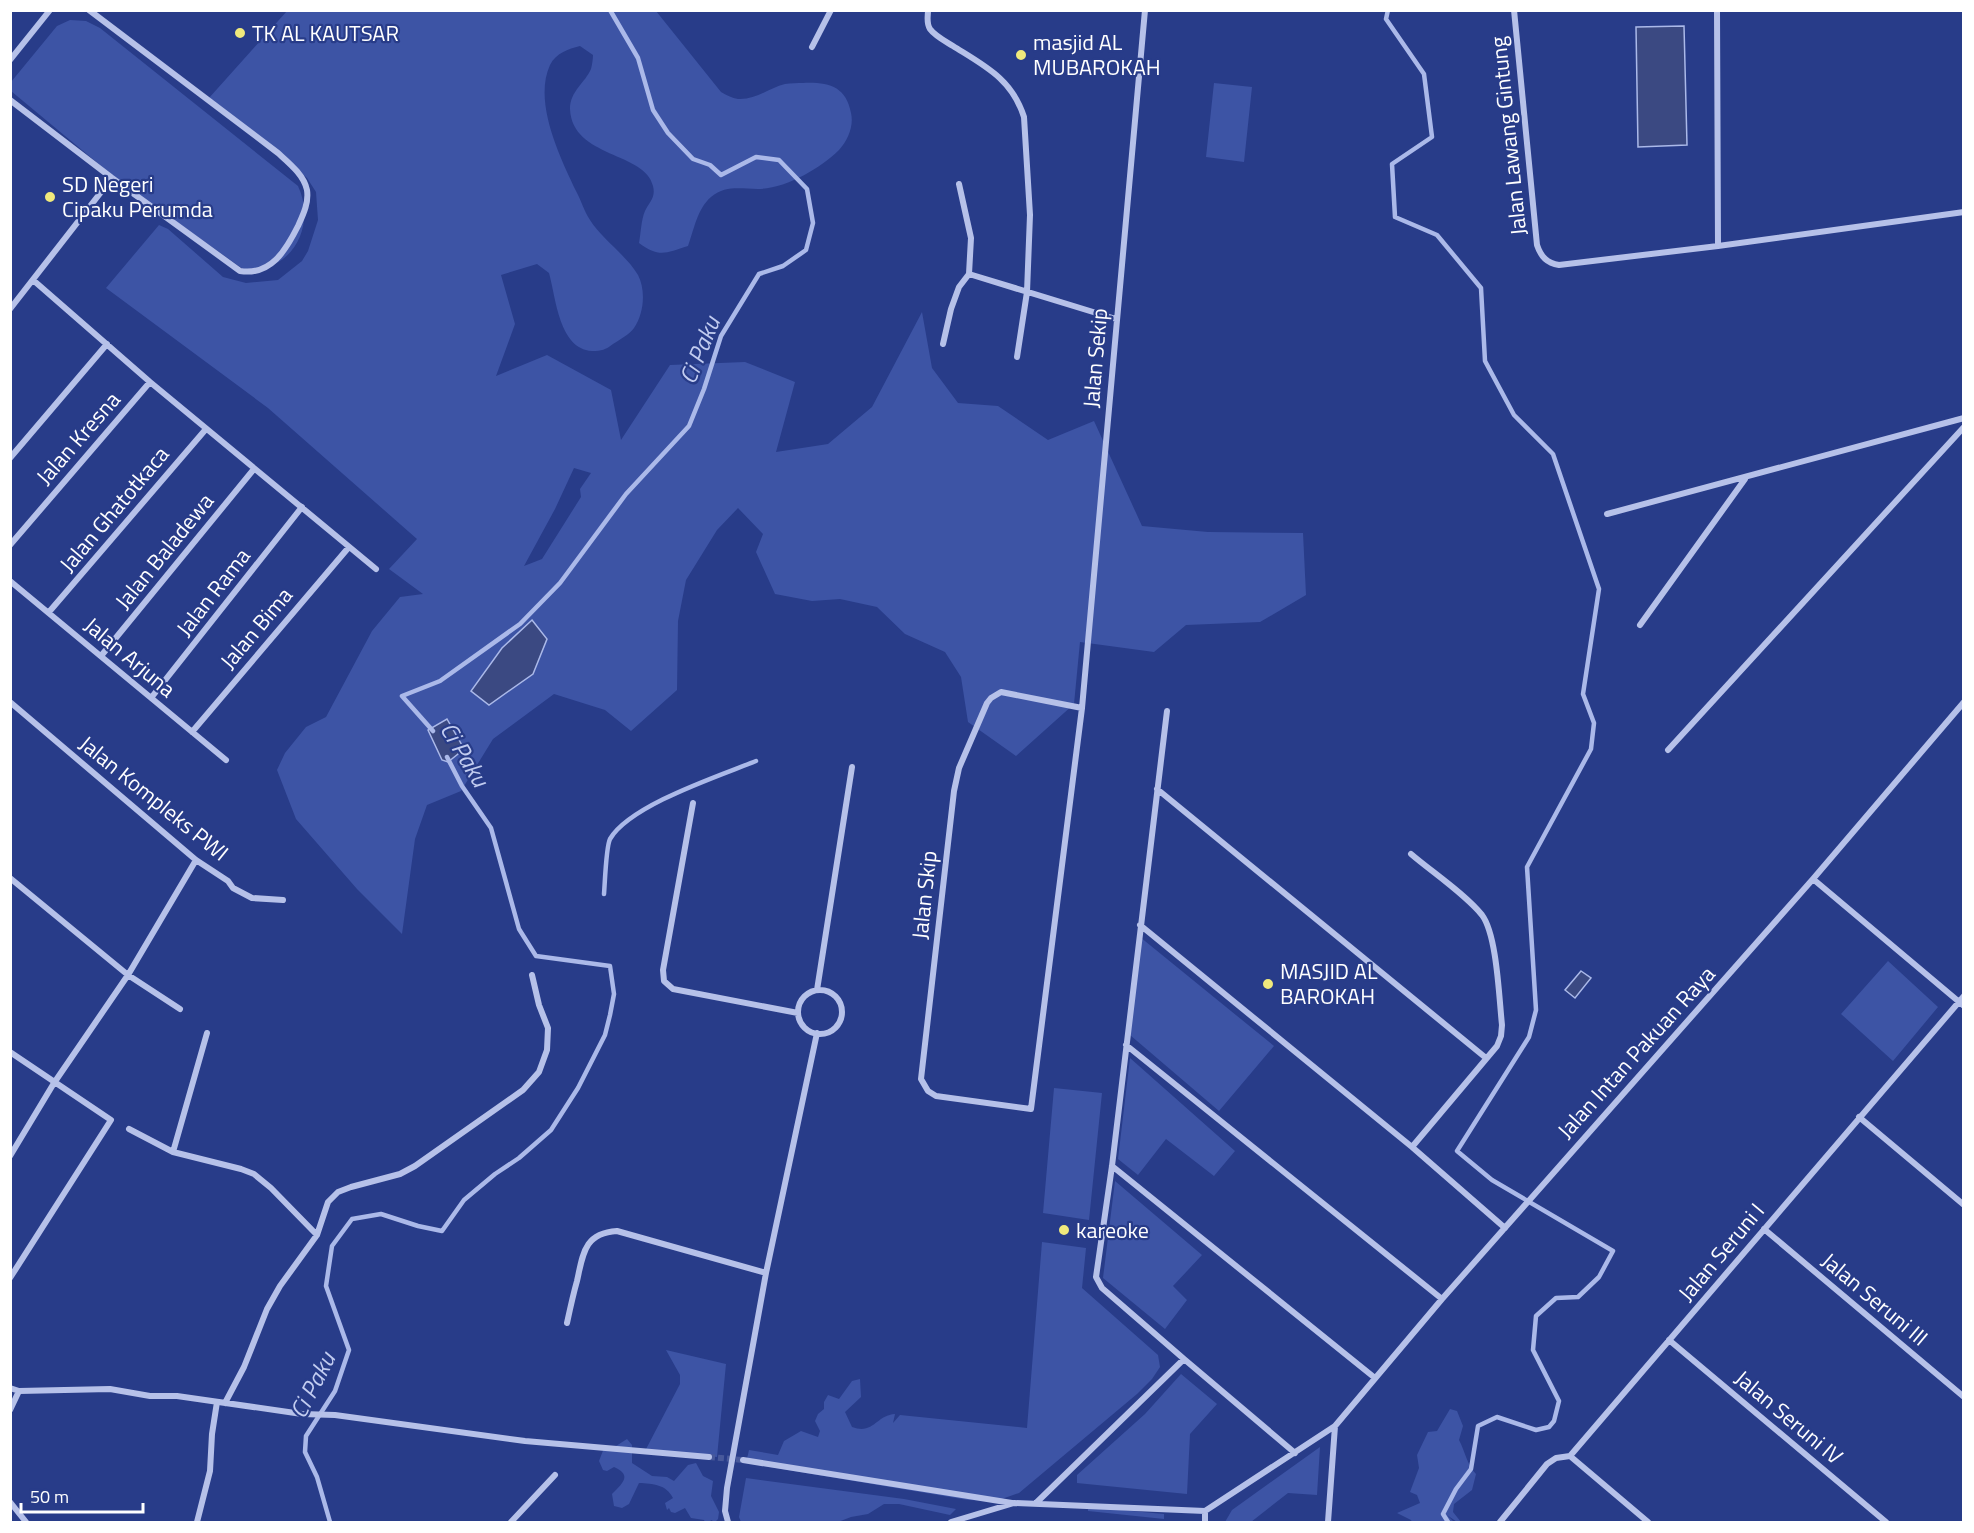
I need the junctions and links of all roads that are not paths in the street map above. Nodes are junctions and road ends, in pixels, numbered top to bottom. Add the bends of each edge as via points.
1 (50, 10) edge
2 (89, 10) edge
3 (831, 10) edge
4 (928, 10) edge
5 (1145, 10) edge
6 (1514, 10) edge
7 (1717, 10) edge
8 (812, 47) dead end
9 (10, 60) edge
10 (10, 100) edge
11 (112, 178) junction
12 (959, 184) dead end
13 (1964, 212) edge
14 (1718, 246) junction
15 (969, 274) junction
16 (33, 279) junction
17 (1027, 292) junction
18 (10, 309) edge
19 (1116, 319) junction
20 (107, 344) junction
21 (943, 344) dead end
22 (1017, 357) dead end
23 (150, 382) junction
24 (1964, 418) edge
25 (1964, 428) edge
26 (206, 429) junction
27 (10, 458) edge
28 (254, 469) junction
29 (1746, 478) junction
30 (302, 507) junction
31 (1607, 514) dead end
32 (10, 544) edge
33 (349, 547) junction
34 (376, 569) dead end
35 (10, 581) edge
36 (49, 612) junction
37 (1640, 625) dead end
38 (101, 656) junction
39 (151, 698) junction
40 (10, 702) edge
41 (1964, 702) edge
42 (1082, 708) junction
43 (1167, 711) dead end
44 (192, 732) junction
45 (1668, 750) dead end
46 (226, 760) dead end
47 (852, 767) dead end
48 (1158, 789) junction
49 (693, 803) dead end
50 (1411, 854) dead end
51 (196, 860) junction
52 (10, 878) edge
53 (1813, 879) junction
54 (283, 900) dead end
55 (1140, 925) junction
56 (128, 975) junction
57 (532, 975) dead end
58 (817, 990) junction
59 (1964, 996) edge
60 (1961, 1004) edge
61 (180, 1009) dead end
62 (798, 1013) junction
63 (207, 1033) dead end
64 (817, 1033) junction
65 (1126, 1045) junction
66 (10, 1052) edge
67 (1486, 1058) junction
68 (54, 1083) junction
69 (1031, 1109) joint
70 (1859, 1118) junction
71 (129, 1129) dead end
72 (1412, 1147) junction
73 (173, 1152) junction
74 (10, 1156) edge
75 (1112, 1166) junction
76 (1964, 1205) edge
77 (1505, 1228) junction
78 (1764, 1229) junction
79 (318, 1235) junction
80 (766, 1274) junction
81 (10, 1278) edge
82 (1442, 1299) junction
83 (567, 1323) dead end
84 (1670, 1340) junction
85 (1184, 1359) junction
86 (1376, 1378) junction
87 (10, 1388) edge
88 (19, 1391) junction
89 (1964, 1397) edge
90 (218, 1402) junction
91 (225, 1403) junction
92 (10, 1410) edge
93 (1335, 1426) junction
94 (1295, 1453) junction
95 (1570, 1456) junction
96 (709, 1457) tunnel mouth
97 (743, 1460) tunnel mouth
98 (555, 1475) dead end
99 (10, 1502) edge
100 (1014, 1503) junction
101 (1036, 1503) junction
102 (1206, 1511) junction
103 (26, 1522) edge
104 (197, 1522) edge
105 (511, 1522) edge
106 (728, 1522) edge
107 (951, 1522) edge
108 (1205, 1522) edge
109 (1328, 1522) edge
110 (1500, 1522) edge
111 (1648, 1522) edge
112 (1886, 1522) edge

1 - 9 street
2 - 11 street via 278,153 300,175 307,197 302,218 287,248 262,270 250,273 231,265
3 - 8 street
4 - 17 street via 928,24 934,34 991,70 1020,104 1030,215
5 - 19 street, Jalan Sekip
6 - 14 street, Jalan Lawang Gintung via 1540,254 1551,264 1559,265
7 - 14 street
10 - 11 street
11 - 16 street
12 - 15 street via 971,238
13 - 14 street, Jalan Lawang Gintung
15 - 17 street
15 - 21 street via 959,287
16 - 18 street
16 - 20 street
17 - 19 street
17 - 22 street
19 - 42 street, Jalan Sekip
20 - 23 street
20 - 27 street
23 - 26 street
23 - 32 street, Jalan Kresna
24 - 29 street
25 - 45 street
26 - 28 street
26 - 36 street, Jalan Ghatotkaca
28 - 30 street
28 - 38 street, Jalan Baladewa
29 - 31 street
29 - 37 street
30 - 33 street
30 - 39 street, Jalan Rama
33 - 34 street
33 - 44 street, Jalan Bima
35 - 36 street, Jalan Arjuna
36 - 38 street, Jalan Arjuna
38 - 39 street, Jalan Arjuna
39 - 44 street, Jalan Arjuna
40 - 51 street, Jalan Kompleks PWI
41 - 53 street, Jalan Intan Pakuan Raya
42 - 69 street, Jalan Sekip
42 - 69 street, Jalan Skip via 995,694 987,703 959,768 954,791 921,1078 928,1092 936,1096
43 - 48 street
44 - 46 street, Jalan Arjuna
47 - 58 street
48 - 55 street
48 - 67 street
49 - 62 street via 664,981 674,989
50 - 67 street via 1472,905 1490,931 1502,1025 1497,1046
51 - 54 street, Jalan Kompleks PWI via 252,898
51 - 56 street
52 - 56 street
53 - 60 street
53 - 77 street, Jalan Intan Pakuan Raya
55 - 65 street
55 - 72 street
56 - 61 street
56 - 68 street
57 - 79 street via 548,1028 547,1050 532,1082 415,1166 338,1192 328,1202
58 - 62 street via 803,998
58 - 64 street via 837,998 842,1012 837,1026
59 - 60 street, Jalan Seruni I
60 - 70 street, Jalan Seruni I
62 - 64 street via 804,1026
63 - 73 street
64 - 80 street
65 - 75 street
65 - 82 street
66 - 68 street
67 - 72 street
68 - 74 street
68 - 81 street via 111,1120
70 - 76 street
70 - 78 street, Jalan Seruni I
71 - 73 street
72 - 77 street
73 - 79 street via 254,1174
75 - 85 street via 1098,1283
75 - 86 street
77 - 82 street, Jalan Intan Pakuan Raya
78 - 84 street, Jalan Seruni I
78 - 89 street, Jalan Seruni III
79 - 91 street via 267,1309
80 - 83 street via 616,1231 605,1232 583,1250
80 - 106 street via 727,1488
82 - 86 street, Jalan Intan Pakuan Raya
84 - 95 street, Jalan Seruni I
84 - 112 street, Jalan Seruni IV
85 - 94 street
85 - 101 street
86 - 93 street, Jalan Intan Pakuan Raya
87 - 88 street
88 - 90 street via 110,1389
88 - 92 street
90 - 91 street
90 - 104 street via 210,1471
91 - 96 street via 525,1441
93 - 94 street, Jalan Intan Pakuan Raya
93 - 109 street
94 - 102 street, Jalan Intan Pakuan Raya
95 - 110 street, Jalan Seruni I via 1547,1464
95 - 111 street
97 - 100 street
98 - 105 street
99 - 103 street
100 - 101 street
100 - 107 street
101 - 102 street
102 - 108 street

